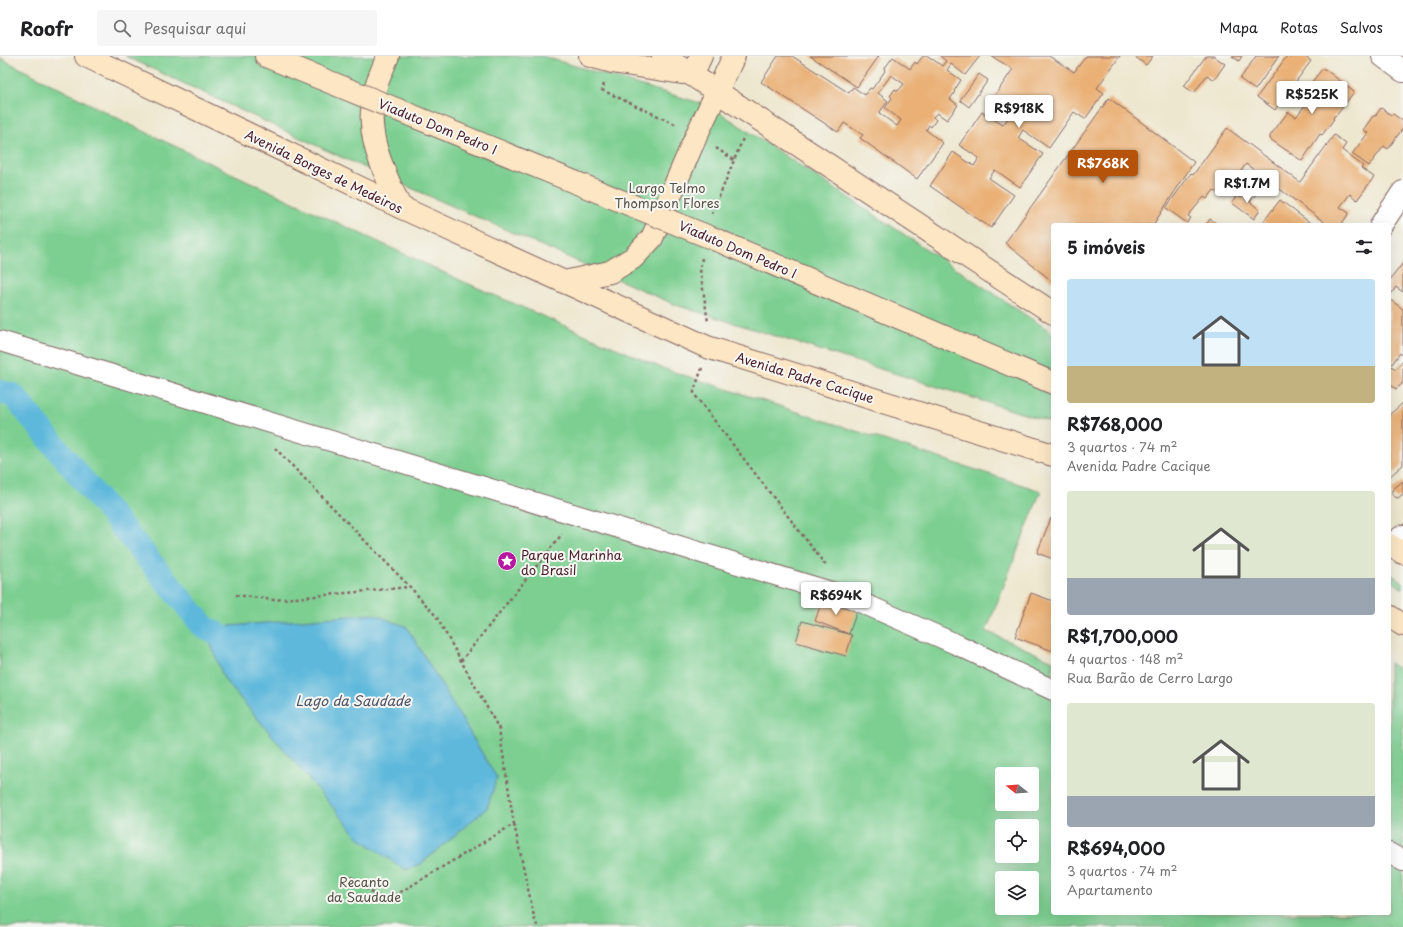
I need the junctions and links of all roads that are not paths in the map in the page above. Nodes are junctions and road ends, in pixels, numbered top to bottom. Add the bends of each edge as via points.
1 (86, 56) edge
2 (266, 56) edge
3 (590, 56) edge
4 (663, 56) edge
5 (734, 56) edge
6 (1383, 56) edge
7 (388, 60) edge
8 (696, 65) edge
9 (1403, 71) edge
10 (717, 92) junction
11 (1403, 192) edge
12 (400, 207) junction
13 (1382, 223) edge
14 (564, 282) junction
15 (1051, 312) edge
16 (0, 341) edge
17 (1051, 382) edge
18 (1051, 454) edge
19 (1391, 617) edge
20 (1403, 625) edge
21 (1051, 689) edge
22 (1391, 854) edge
23 (1403, 861) edge

1 - 12 main road, Avenida Borges de Medeiros
2 - 17 main road, Viaduto Dom Pedro I, bridge via 719,241
3 - 8 main road via 612,62
4 - 8 main road
5 - 10 main road
6 - 9 street
7 - 12 main road via 374,92 371,111 372,137
8 - 10 main road
10 - 14 main road via 652,238 633,258 610,272
10 - 15 main road
11 - 13 street
12 - 14 main road, Avenida Borges de Medeiros
14 - 18 main road, Avenida Padre Cacique via 707,347
16 - 21 street via 851,598
19 - 20 main road
22 - 23 street

